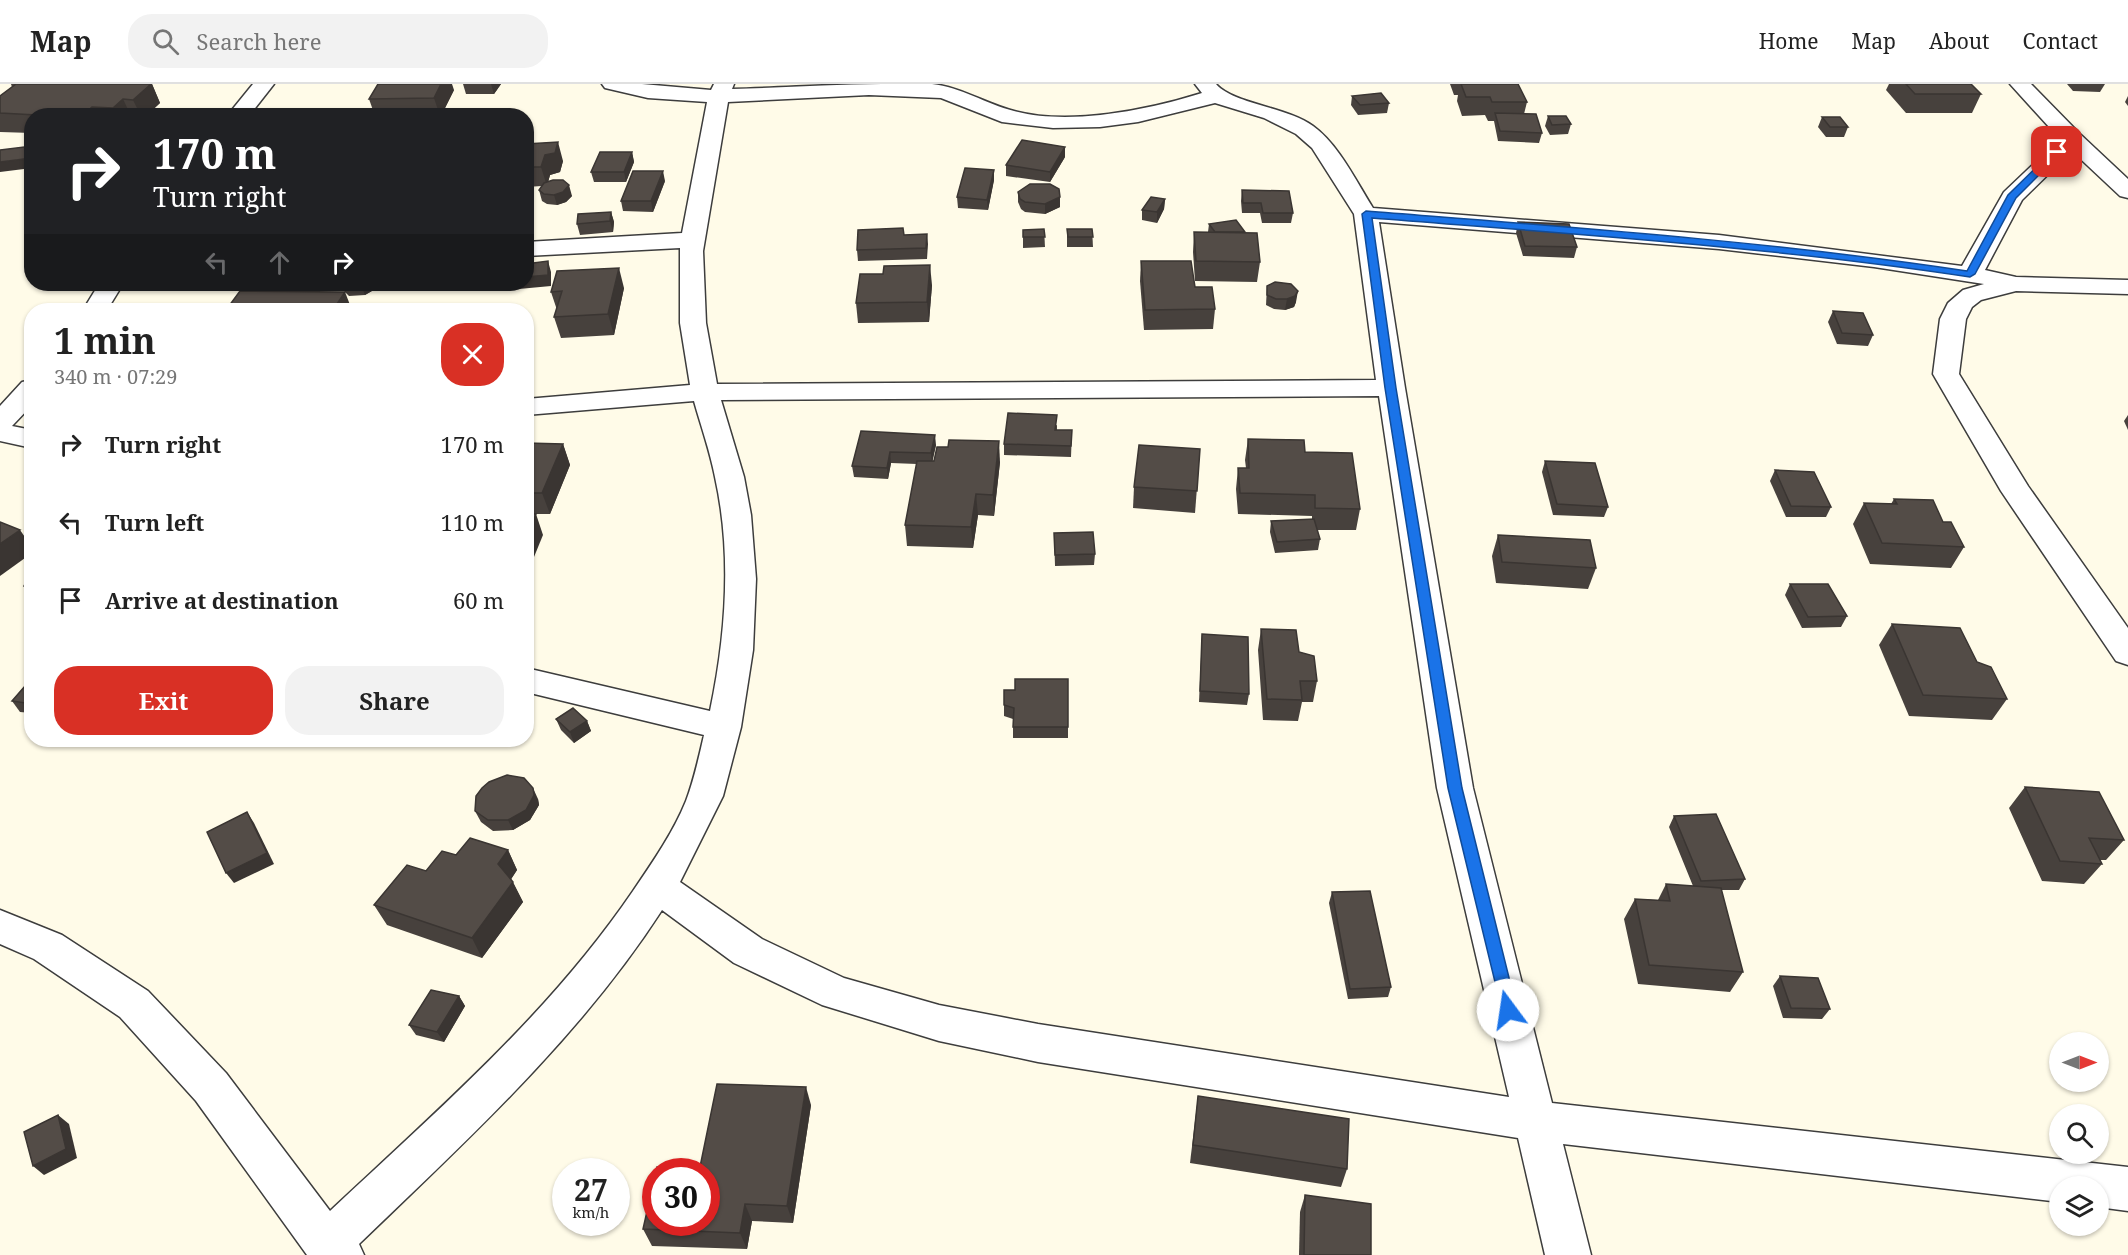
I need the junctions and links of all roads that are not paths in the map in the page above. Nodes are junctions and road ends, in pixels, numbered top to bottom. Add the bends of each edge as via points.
1 (264, 84) edge
2 (612, 84) edge
3 (2020, 84) edge
4 (722, 90) edge
5 (1210, 90) edge
6 (244, 108) edge
7 (2072, 139) junction
8 (2128, 191) edge
9 (1366, 214) junction
10 (693, 240) junction
11 (534, 249) edge
12 (1970, 274) junction
13 (2016, 284) junction
14 (2128, 288) edge
15 (1391, 388) junction
16 (705, 392) junction
17 (24, 396) edge
18 (534, 406) edge
19 (0, 422) edge
20 (0, 432) edge
21 (24, 437) edge
22 (2128, 653) edge
23 (534, 682) edge
24 (724, 727) junction
25 (659, 887) junction
26 (0, 926) edge
27 (1535, 1121) junction
28 (2128, 1189) edge
29 (334, 1250) edge
30 (1568, 1255) edge

1 - 6 street
2 - 4 street via 645,90
3 - 7 street
4 - 5 street via 926,90 1013,118 1098,123 1146,116
4 - 10 street
5 - 9 street via 1304,129 1325,151
7 - 8 street
7 - 12 street via 2012,197
9 - 12 street via 1719,242
9 - 15 street
10 - 11 street
10 - 16 street via 691,293
12 - 13 street
13 - 14 street
13 - 22 street via 1972,295 1961,303 1953,319 1946,374 2016,491
15 - 16 street
15 - 27 street via 1455,788
16 - 18 street
16 - 24 street via 730,477 741,581 735,659
17 - 19 street
20 - 21 street
23 - 24 street
24 - 25 street via 703,802
25 - 27 street via 748,951 836,993 939,1023 1038,1043
25 - 29 street via 611,955 554,1020
26 - 29 street via 48,947 134,1004 211,1088
27 - 28 street
27 - 30 street

